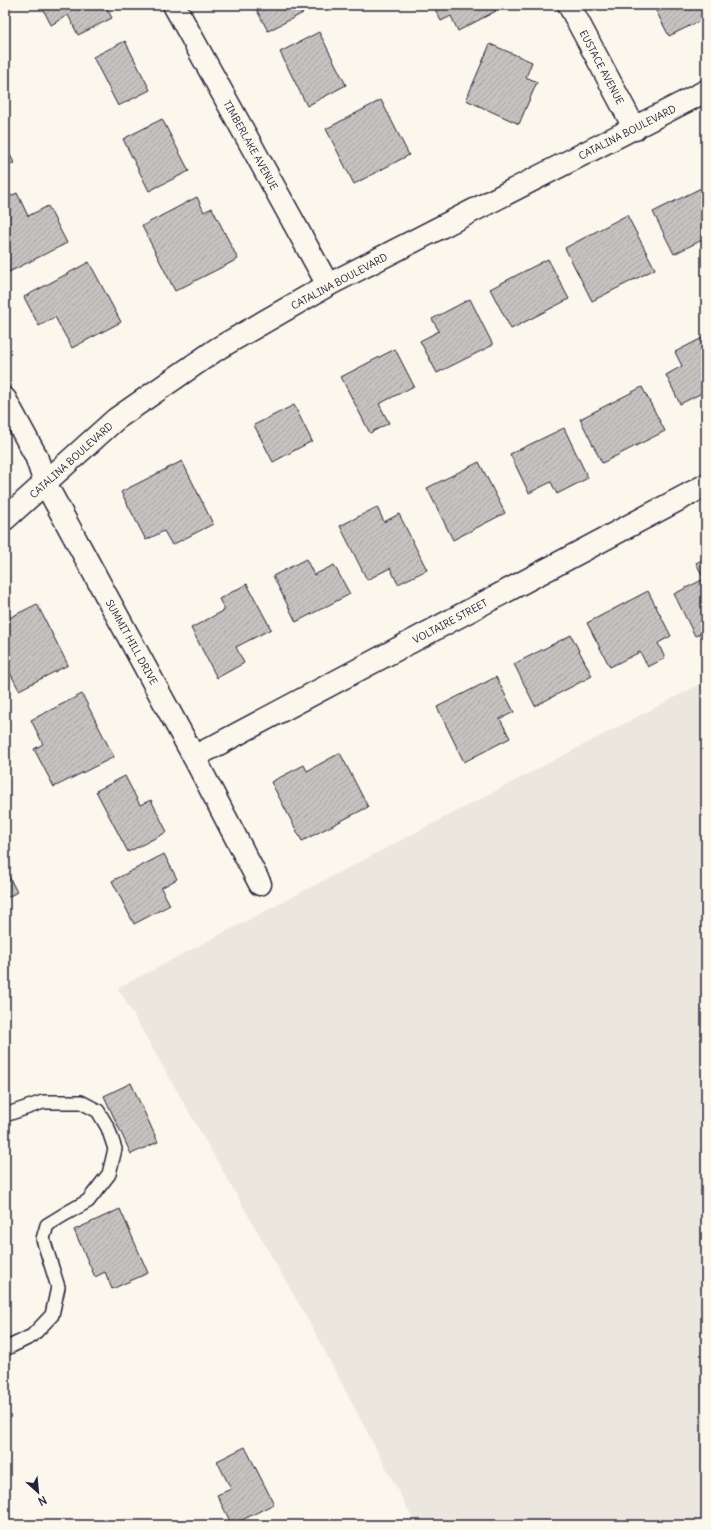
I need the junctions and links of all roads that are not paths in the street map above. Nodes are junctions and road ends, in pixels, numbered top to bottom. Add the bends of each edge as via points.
1 (174, 5) edge
2 (569, 5) edge
3 (706, 92) edge
4 (635, 129) junction
5 (328, 285) junction
6 (5, 399) edge
7 (45, 483) junction
8 (706, 485) edge
9 (5, 519) edge
10 (194, 757) junction
11 (260, 884) dead end
12 (5, 1115) edge
13 (5, 1349) edge

1 - 5 street, TIMBERLAKE AVENUE
2 - 4 street, EUSTACE AVENUE
3 - 4 street, CATALINA BOULEVARD
4 - 5 street, CATALINA BOULEVARD
5 - 7 street, CATALINA BOULEVARD via 217,349 116,419
6 - 7 street, SUMMIT HILL DRIVE via 36,456
7 - 9 street, CATALINA BOULEVARD
7 - 10 street, SUMMIT HILL DRIVE
8 - 10 street, VOLTAIRE STREET
10 - 11 street, SUMMIT HILL DRIVE
12 - 13 lane via 43,1102 81,1102 98,1111 108,1128 115,1149 110,1174 88,1201 47,1225 43,1239 58,1286 52,1315 32,1336

